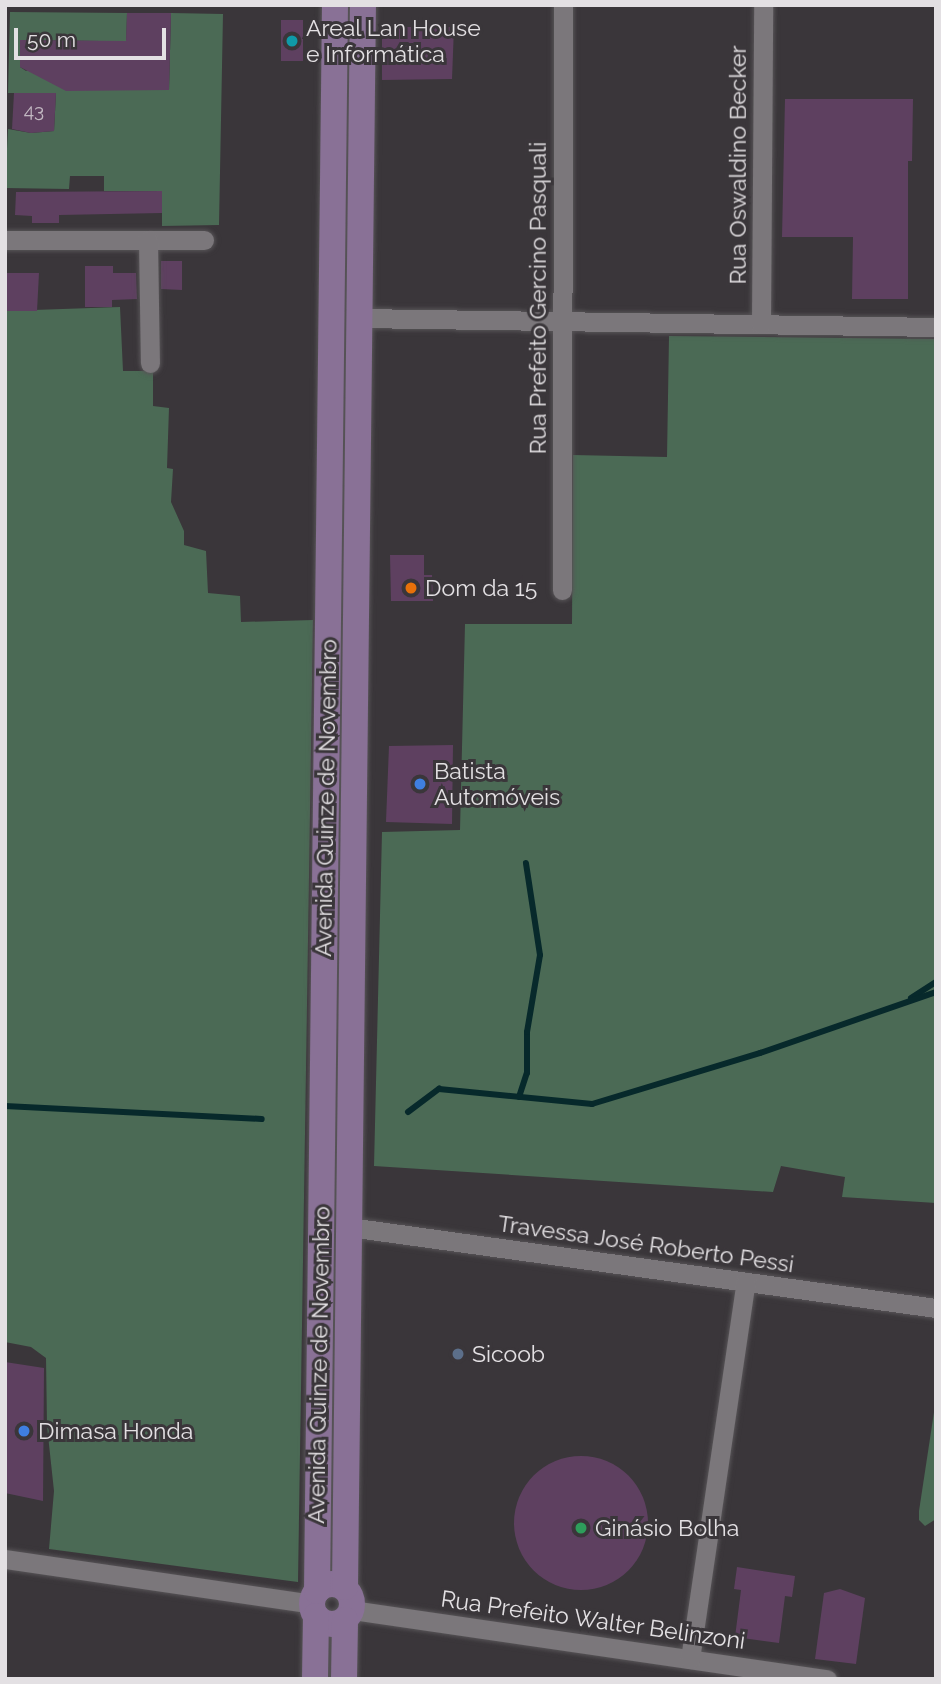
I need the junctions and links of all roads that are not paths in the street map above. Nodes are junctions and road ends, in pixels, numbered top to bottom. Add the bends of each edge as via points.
1 (335, 5) edge
2 (363, 5) edge
3 (563, 5) edge
4 (763, 5) edge
5 (5, 240) edge
6 (148, 240) junction
7 (204, 240) dead end
8 (359, 318) junction
9 (562, 321) junction
10 (761, 324) junction
11 (936, 327) edge
12 (150, 363) dead end
13 (562, 590) dead end
14 (349, 1227) junction
15 (746, 1282) junction
16 (936, 1308) edge
17 (5, 1559) edge
18 (315, 1604) junction
19 (347, 1606) junction
20 (690, 1659) junction
21 (315, 1679) edge
22 (344, 1679) edge
23 (827, 1679) edge

1 - 18 street, Avenida Quinze de Novembro
2 - 8 street, Avenida Quinze de Novembro
3 - 9 street, Rua Prefeito Gercino Pasquali
4 - 10 street, Rua Oswaldino Becker
5 - 6 street
6 - 7 street
6 - 12 street
8 - 9 street
8 - 14 street, Avenida Quinze de Novembro
9 - 10 street
9 - 13 street, Rua Prefeito Gercino Pasquali
10 - 11 street
14 - 15 street, Travessa José Roberto Pessi
14 - 19 street, Avenida Quinze de Novembro
15 - 16 street, Travessa José Roberto Pessi
15 - 20 street
17 - 18 street
18 - 19 street via 326,1623
18 - 19 street via 327,1584
18 - 21 street, Avenida Quinze de Novembro
19 - 20 street, Rua Prefeito Walter Belinzoni
19 - 22 street, Avenida Quinze de Novembro
20 - 23 street, Rua Prefeito Walter Belinzoni

